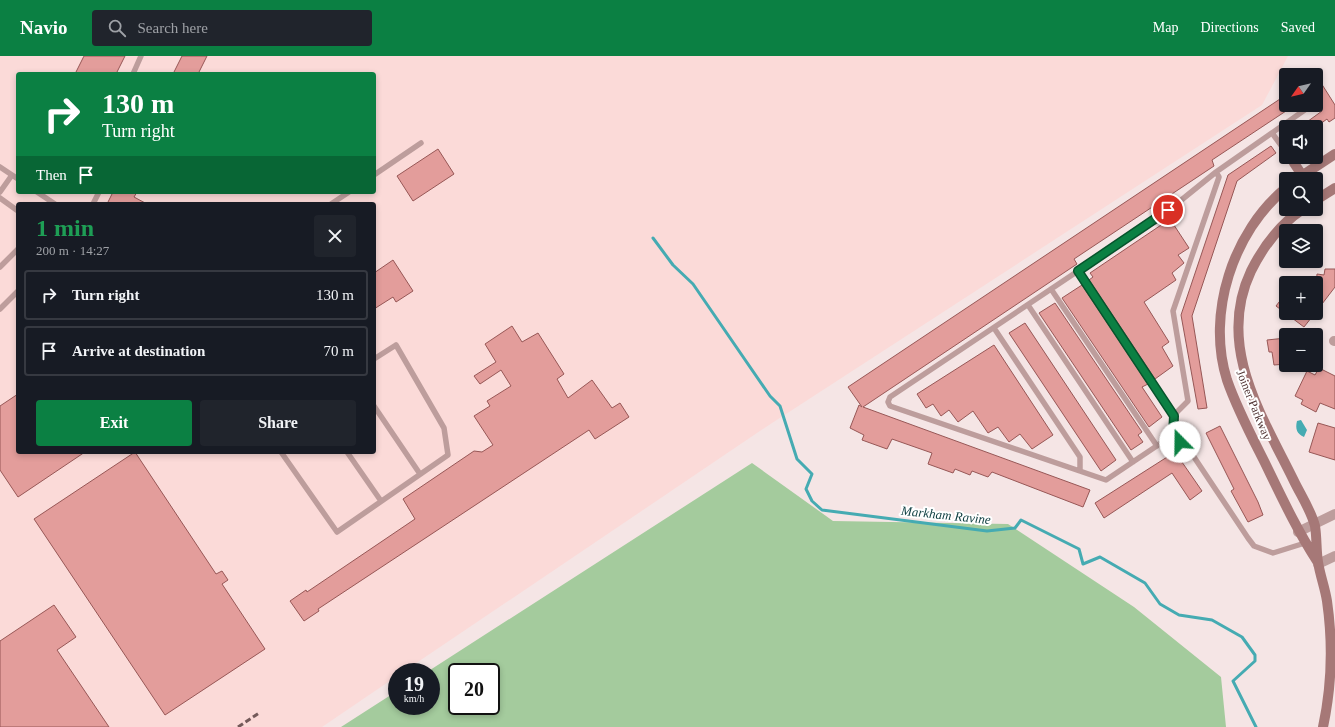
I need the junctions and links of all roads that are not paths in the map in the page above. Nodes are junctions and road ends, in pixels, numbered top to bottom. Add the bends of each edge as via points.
1 (140, 56) edge
2 (134, 72) edge
3 (1303, 112) edge
4 (1272, 133) junction
5 (1279, 142) edge
6 (421, 143) dead end
7 (1335, 154) edge
8 (0, 167) edge
9 (1216, 172) junction
10 (1308, 172) edge
11 (376, 174) edge
12 (12, 175) junction
13 (16, 178) edge
14 (1335, 188) edge
15 (0, 192) edge
16 (41, 194) edge
17 (346, 194) edge
18 (1279, 195) edge
19 (1323, 196) edge
20 (0, 198) edge
21 (52, 202) edge
22 (334, 202) edge
23 (16, 210) edge
24 (1294, 216) edge
25 (16, 251) edge
26 (0, 266) edge
27 (1078, 271) junction
28 (1052, 289) junction
29 (16, 293) edge
30 (1028, 305) junction
31 (0, 309) edge
32 (994, 328) junction
33 (376, 358) edge
34 (376, 409) edge
35 (1174, 416) junction
36 (1173, 435) junction
37 (1156, 446) junction
38 (282, 454) edge
39 (348, 454) edge
40 (1133, 462) junction
41 (1080, 471) junction
42 (420, 474) junction
43 (381, 501) junction
44 (1335, 514) edge
45 (1314, 525) junction
46 (1298, 532) junction
47 (1305, 543) junction
48 (1335, 556) edge
49 (1318, 564) junction
50 (1323, 727) edge

1 - 2 lane
3 - 4 lane
4 - 5 lane
4 - 9 lane
6 - 11 lane
7 - 10 street
8 - 12 lane
9 - 27 lane via 1168,210
9 - 35 lane via 1219,177 1173,311 1188,401
12 - 13 lane
12 - 15 lane
14 - 19 street
16 - 21 lane
17 - 22 lane
18 - 46 street, Joiner Parkway via 1252,227 1230,272 1220,326 1221,350 1227,379 1239,410
20 - 23 lane
24 - 45 street, Joiner Parkway via 1269,240 1256,261 1244,291 1238,326 1239,348 1244,374 1256,404
25 - 26 lane
27 - 28 lane
27 - 35 lane
28 - 30 lane
28 - 37 lane
29 - 31 lane
30 - 32 lane
30 - 40 lane
32 - 41 lane via 1080,457
32 - 41 lane via 890,397 890,406
33 - 42 lane via 396,345 444,428 448,455
34 - 42 lane
35 - 36 lane
36 - 37 lane
36 - 47 lane via 1188,448 1254,546 1273,554
37 - 40 lane
38 - 43 lane via 337,532
39 - 43 lane
40 - 41 lane via 1106,480
42 - 43 lane
44 - 45 street
45 - 46 street
45 - 49 street, Joiner Parkway
46 - 47 street, Joiner Parkway
47 - 49 street, Joiner Parkway
48 - 49 street
49 - 50 street, Joiner Parkway via 1330,628 1330,692

